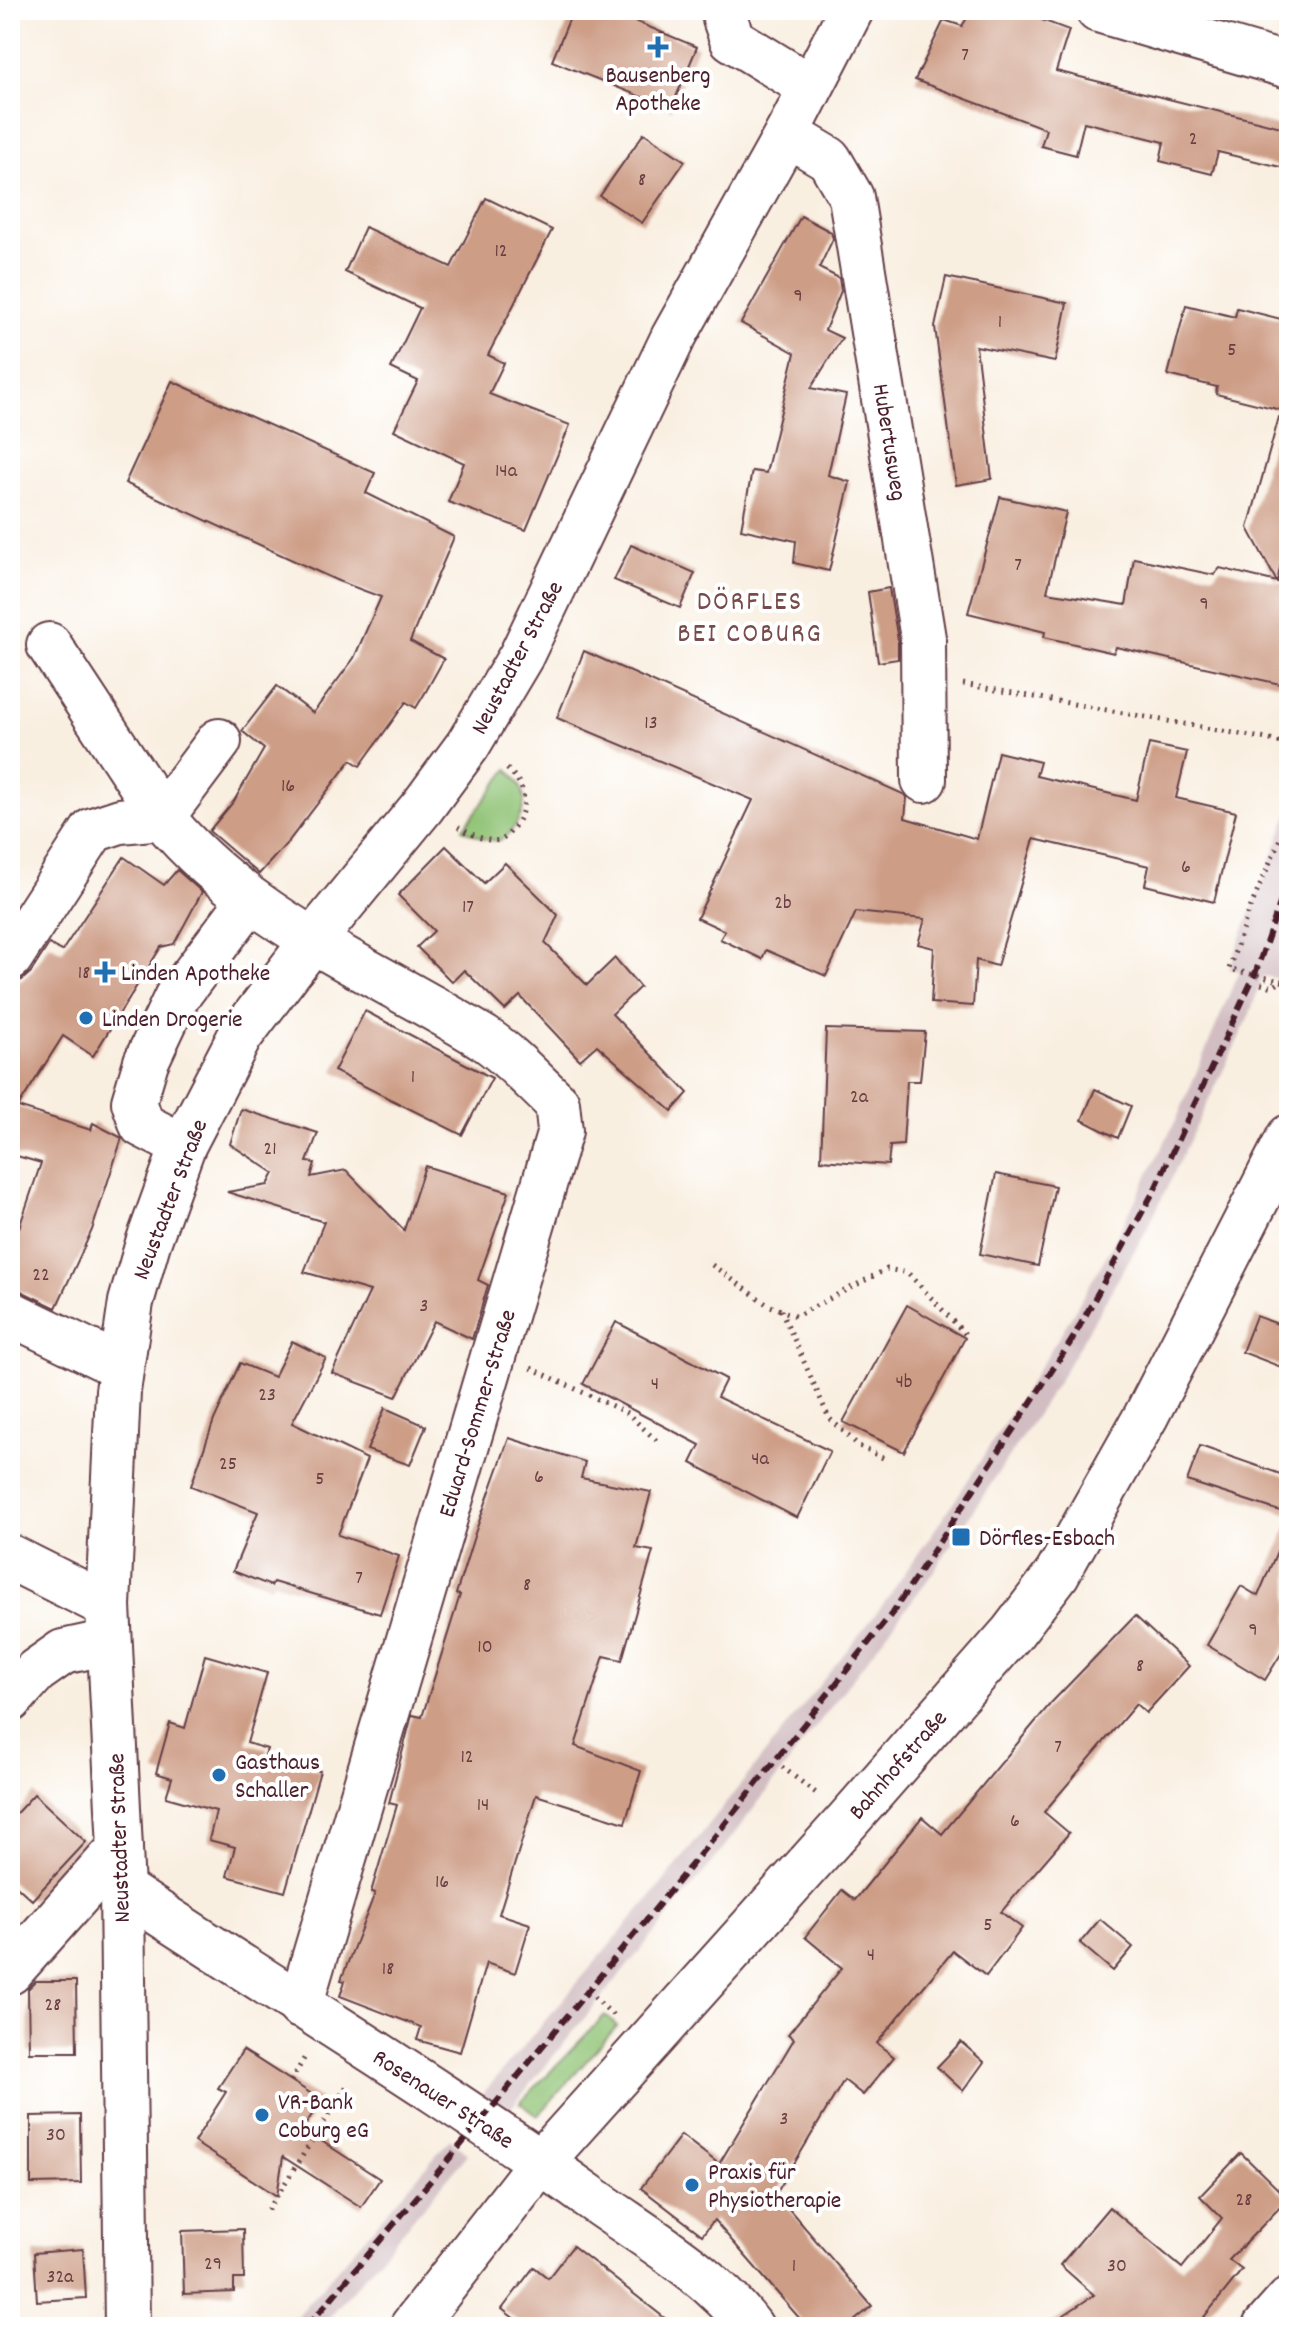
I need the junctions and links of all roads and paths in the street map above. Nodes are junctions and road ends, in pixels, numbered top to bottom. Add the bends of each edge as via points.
1 (725, 10) edge
2 (851, 10) edge
3 (1098, 10) edge
4 (1289, 66) edge
5 (810, 87) junction
6 (787, 134) junction
7 (49, 645) dead end
8 (923, 677) junction
9 (219, 741) dead end
10 (468, 745) junction
11 (1289, 745) edge
12 (924, 780) dead end
13 (423, 806) junction
14 (162, 817) junction
15 (1289, 818) edge
16 (249, 901) junction
17 (313, 940) junction
18 (10, 958) edge
19 (1287, 981) edge
20 (1261, 984) dead end
21 (1289, 1137) edge
22 (183, 1146) junction
23 (712, 1265) dead end
24 (781, 1310) junction
25 (10, 1313) edge
26 (967, 1336) dead end
27 (495, 1351) junction
28 (121, 1367) junction
29 (657, 1441) dead end
30 (887, 1460) dead end
31 (10, 1557) edge
32 (109, 1624) junction
33 (10, 1700) edge
34 (121, 1869) junction
35 (10, 1972) edge
36 (300, 2006) junction
37 (306, 2056) dead end
38 (380, 2065) junction
39 (291, 2081) dead end
40 (541, 2162) junction
41 (268, 2210) dead end
42 (1289, 2300) edge
43 (127, 2327) edge
44 (412, 2327) edge
45 (751, 2327) edge
46 (1265, 2327) edge

1 - 5 street via 732,39
2 - 5 street, Neustadter Straße
3 - 4 street
5 - 6 street, Neustadter Straße
6 - 8 street, Hubertusweg via 829,159 851,197 923,638
6 - 10 street, Neustadter Straße via 673,338 521,656
7 - 14 street, Eduard-Sommer-Straße
8 - 11 path
8 - 12 street, Hubertusweg
9 - 14 street
10 - 13 street, Neustadter Straße
10 - 13 path via 518,779 526,805 521,818 507,836 494,840
13 - 17 street, Neustadter Straße
14 - 16 street, Eduard-Sommer-Straße via 185,846
14 - 18 street via 93,830
15 - 19 path via 1229,969
16 - 17 street, Eduard-Sommer-Straße
16 - 22 street via 176,998 134,1102 142,1125
17 - 22 street, Neustadter Straße via 240,1036
17 - 27 street, Eduard-Sommer-Straße via 487,1040 557,1103 560,1131
19 - 20 path via 1273,987
21 - 40 street, Bahnhofstraße via 1146,1416 1057,1574 1012,1633
22 - 28 street, Neustadter Straße via 131,1302
23 - 24 path
24 - 26 path via 796,1316 887,1269 908,1273
24 - 30 path via 829,1418 859,1446
25 - 28 street
27 - 29 path via 627,1413
27 - 36 street, Eduard-Sommer-Straße
28 - 32 street, Neustadter Straße
31 - 32 street
32 - 33 street via 36,1671
32 - 34 street, Neustadter Straße
34 - 35 street
34 - 36 street, Rosenauer Straße
34 - 43 street, Neustadter Straße
36 - 38 street, Rosenauer Straße
37 - 39 path
38 - 40 street, Rosenauer Straße
38 - 41 path
40 - 44 street, Bahnhofstraße
40 - 45 street, Rosenauer Straße via 699,2275
42 - 46 street

